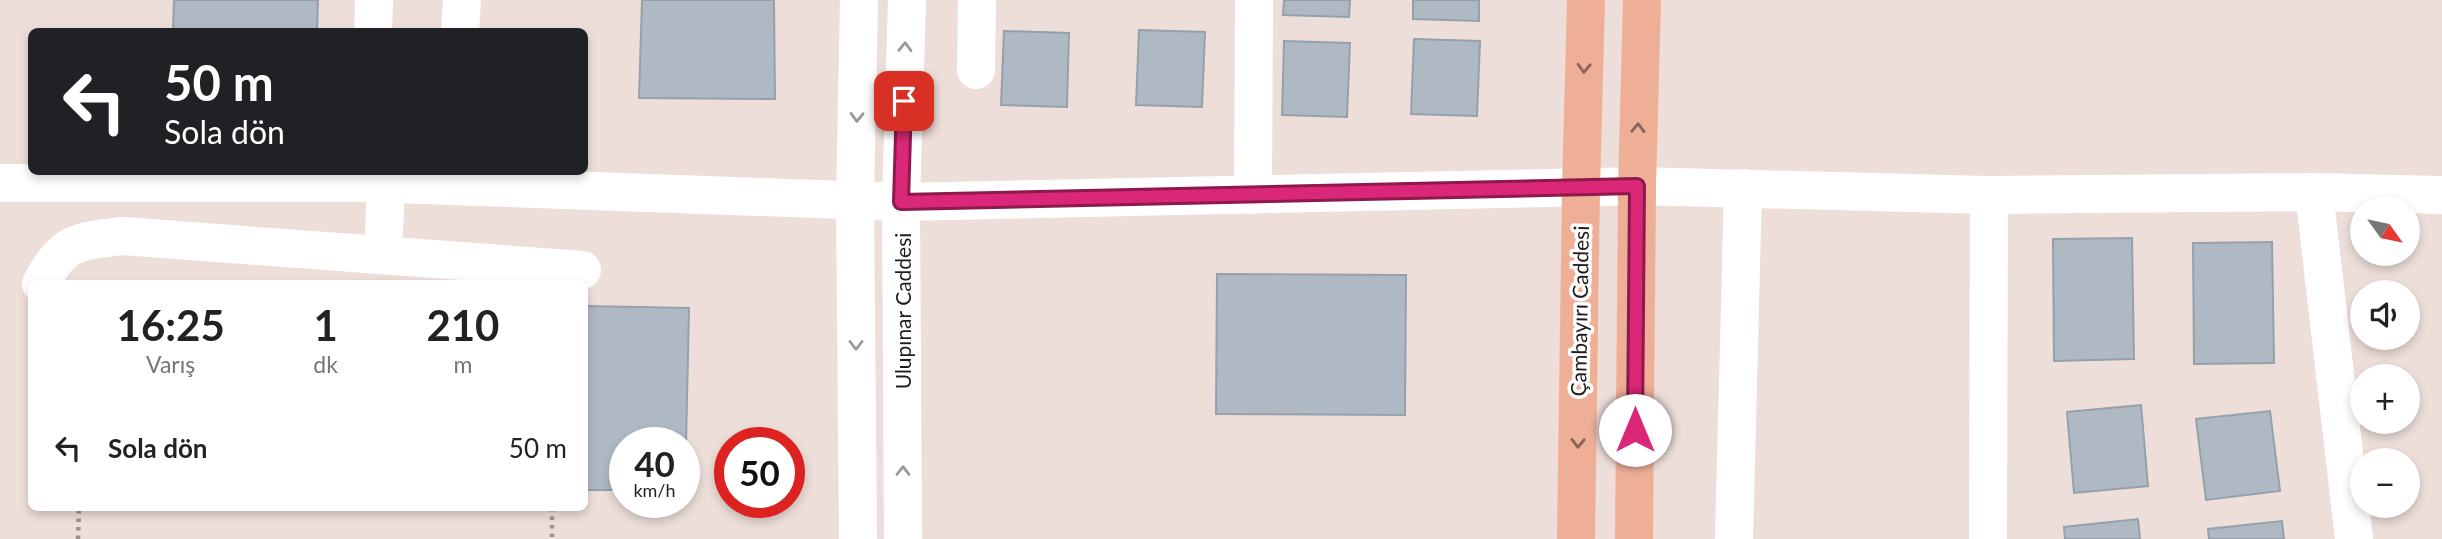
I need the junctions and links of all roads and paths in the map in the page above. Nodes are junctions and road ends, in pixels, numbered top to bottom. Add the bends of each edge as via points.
1 (374, 0) edge
2 (462, 0) edge
3 (859, 0) edge
4 (907, 0) edge
5 (977, 0) edge
6 (1254, 0) edge
7 (1586, 0) edge
8 (1642, 0) edge
9 (373, 28) edge
10 (460, 28) edge
11 (976, 70) dead end
12 (374, 180) edge
13 (0, 183) edge
14 (1637, 186) junction
15 (1581, 188) junction
16 (1743, 188) junction
17 (2314, 192) junction
18 (1253, 195) junction
19 (1989, 195) junction
20 (2442, 195) edge
21 (855, 200) junction
22 (901, 202) junction
23 (360, 264) edge
24 (582, 270) dead end
25 (43, 280) edge
26 (79, 511) edge
27 (552, 511) edge
28 (78, 539) edge
29 (552, 539) edge
30 (858, 539) edge
31 (903, 539) edge
32 (1576, 539) edge
33 (1634, 539) edge
34 (1734, 539) edge
35 (1988, 539) edge
36 (2354, 539) edge

1 - 9 street
2 - 10 street
3 -> 21 street
22 -> 4 street, Ulupınar Caddesi
5 - 11 street
6 - 18 street
7 -> 15 main road, Çambayırı Caddesi
14 -> 8 main road
12 - 13 street
12 - 21 street
12 - 23 street
14 - 15 street
14 - 16 street
14 - 33 main road
15 - 18 street
15 -> 32 main road, Çambayırı Caddesi
16 - 19 street
16 - 34 street
17 - 19 street
17 - 20 street
17 - 36 street
18 - 22 street
19 - 35 street
21 - 22 street
21 -> 30 street
31 -> 22 street, Ulupınar Caddesi
23 - 24 street
23 - 25 street via 123,236 85,240 66,249 51,263
26 - 28 path
27 - 29 path

